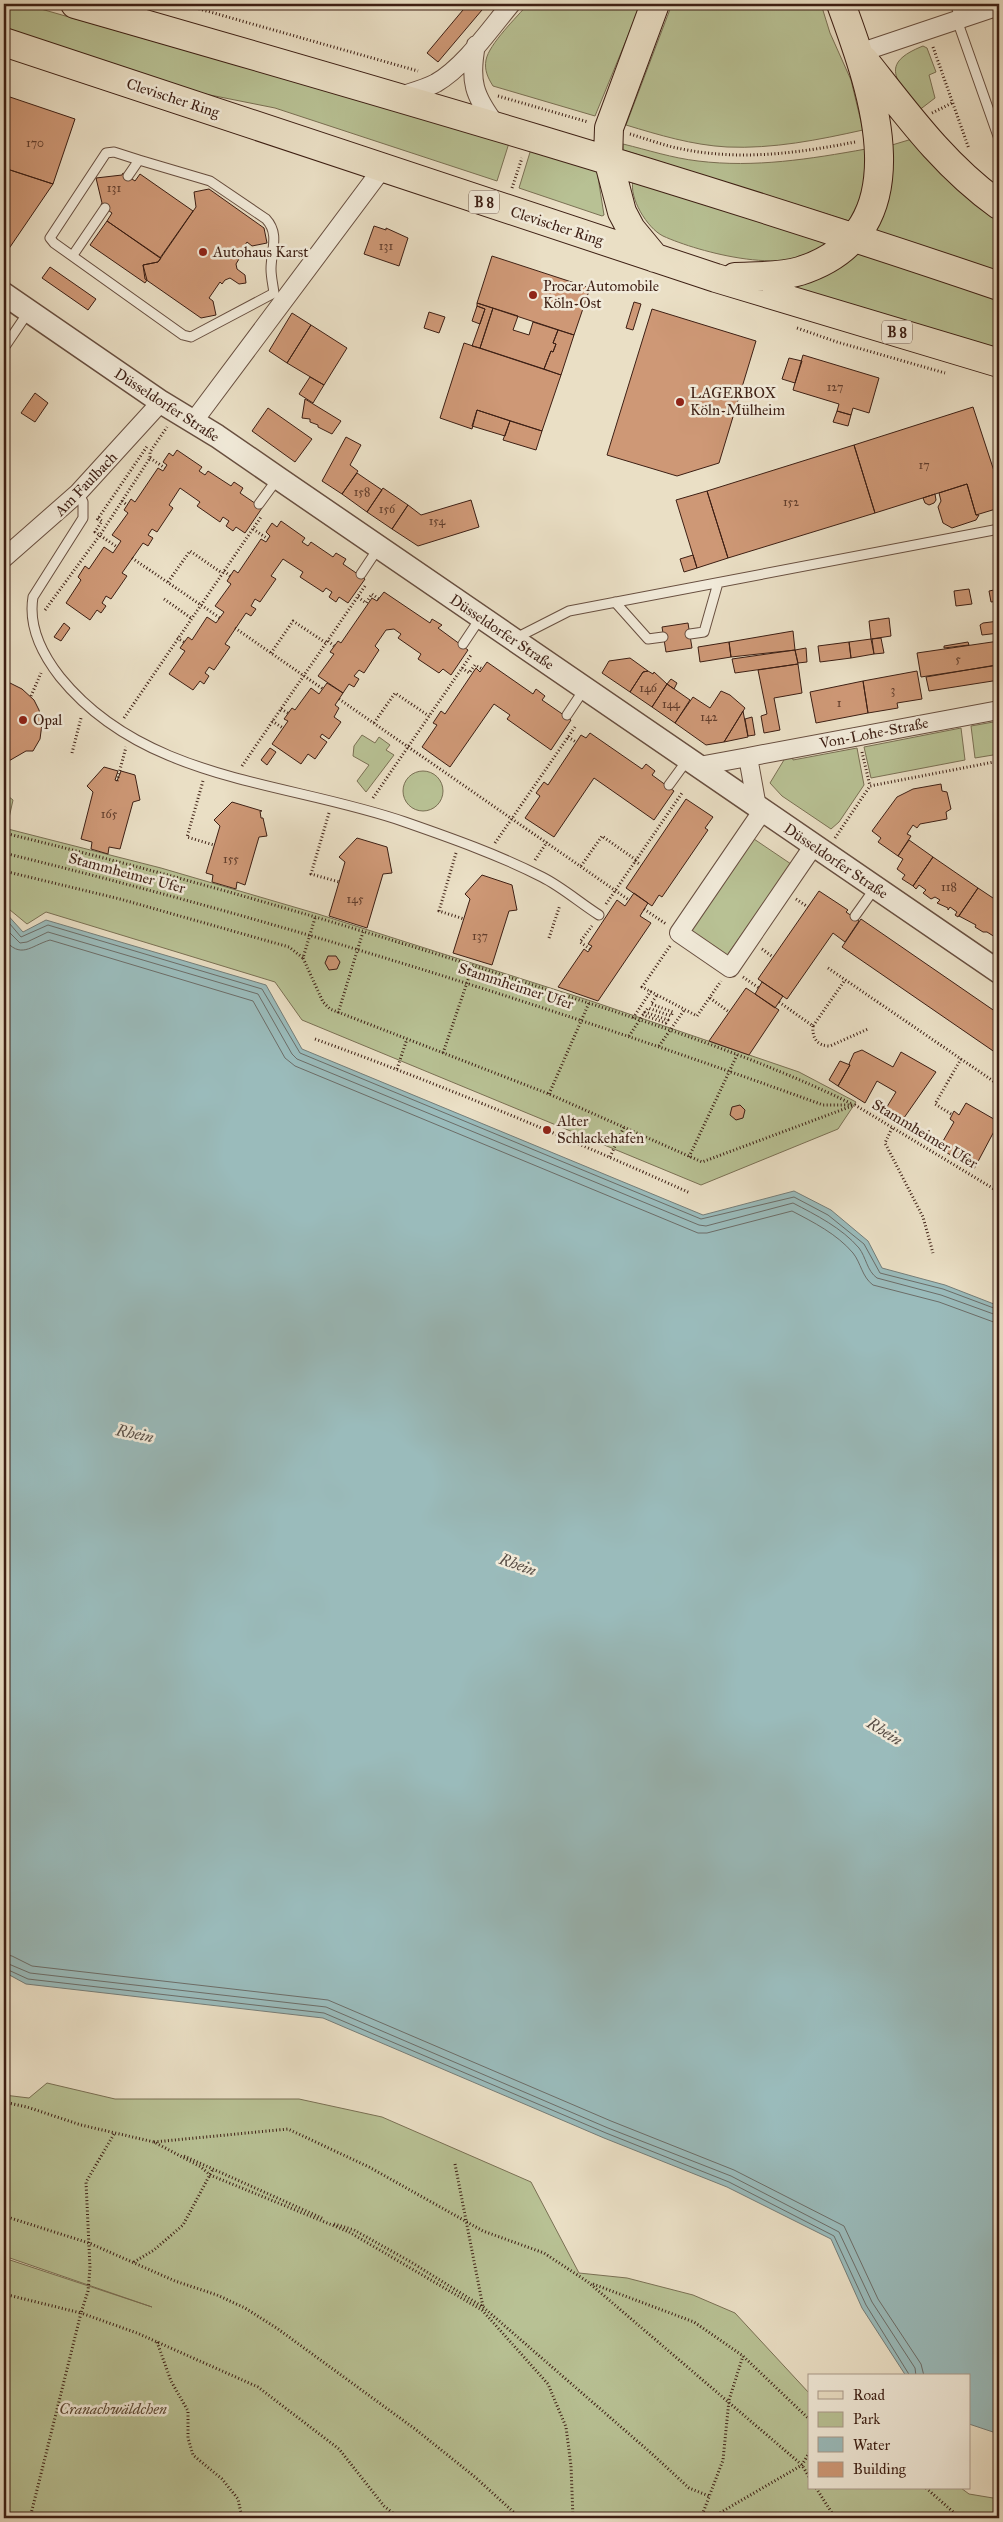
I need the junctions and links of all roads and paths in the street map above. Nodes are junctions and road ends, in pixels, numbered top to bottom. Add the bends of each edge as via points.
1 (75, 4) edge
2 (182, 4) edge
3 (511, 4) edge
4 (655, 4) edge
5 (841, 4) edge
6 (999, 6) edge
7 (957, 14) edge
8 (927, 30) junction
9 (4, 42) edge
10 (476, 45) junction
11 (859, 53) junction
12 (443, 78) junction
13 (400, 96) junction
14 (952, 103) junction
15 (496, 124) junction
16 (914, 124) junction
17 (609, 128) junction
18 (530, 135) junction
19 (879, 137) junction
20 (999, 139) edge
21 (970, 151) dead end
22 (608, 159) junction
23 (139, 160) junction
24 (382, 169) junction
25 (128, 176) dead end
26 (999, 205) edge
27 (105, 208) dead end
28 (505, 210) junction
29 (854, 236) junction
30 (73, 255) junction
31 (655, 258) junction
32 (716, 278) junction
33 (999, 286) edge
34 (4, 294) edge
35 (280, 296) junction
36 (29, 311) junction
37 (4, 348) edge
38 (999, 363) edge
39 (161, 402) junction
40 (193, 422) junction
41 (156, 444) dead end
42 (150, 458) junction
43 (165, 468) dead end
44 (278, 478) junction
45 (78, 493) junction
46 (122, 501) junction
47 (259, 504) dead end
48 (127, 505) dead end
49 (98, 518) dead end
50 (258, 521) dead end
51 (252, 529) junction
52 (999, 529) edge
53 (100, 535) junction
54 (268, 539) dead end
55 (117, 547) dead end
56 (379, 547) junction
57 (4, 558) edge
58 (132, 558) dead end
59 (76, 568) junction
60 (82, 572) dead end
61 (223, 572) junction
62 (360, 574) dead end
63 (230, 576) dead end
64 (168, 582) junction
65 (718, 583) junction
66 (366, 586) dead end
67 (358, 597) junction
68 (164, 599) dead end
69 (378, 599) dead end
70 (614, 602) junction
71 (200, 605) junction
72 (481, 617) junction
73 (191, 618) junction
74 (220, 618) dead end
75 (34, 627) junction
76 (235, 628) dead end
77 (690, 634) dead end
78 (664, 637) dead end
79 (177, 638) junction
80 (514, 640) junction
81 (184, 642) dead end
82 (327, 642) junction
83 (463, 644) dead end
84 (334, 646) dead end
85 (271, 653) junction
86 (471, 655) dead end
87 (47, 659) junction
88 (462, 668) junction
89 (482, 669) dead end
90 (304, 675) junction
91 (323, 688) dead end
92 (585, 688) junction
93 (31, 696) dead end
94 (338, 699) dead end
95 (85, 705) junction
96 (281, 709) junction
97 (999, 710) edge
98 (288, 713) dead end
99 (430, 714) junction
100 (566, 715) dead end
101 (437, 717) dead end
102 (272, 721) junction
103 (374, 723) junction
104 (577, 724) dead end
105 (283, 728) dead end
106 (116, 729) junction
107 (859, 736) junction
108 (128, 737) junction
109 (568, 737) junction
110 (576, 742) dead end
111 (408, 747) junction
112 (72, 753) dead end
113 (748, 757) junction
114 (999, 761) edge
115 (693, 762) junction
116 (206, 771) junction
117 (235, 777) junction
118 (117, 781) dead end
119 (535, 784) junction
120 (669, 785) dead end
121 (870, 786) junction
122 (540, 788) dead end
123 (681, 794) dead end
124 (333, 800) junction
125 (760, 808) junction
126 (366, 809) junction
127 (512, 817) junction
128 (666, 817) junction
129 (671, 822) dead end
130 (4, 833) edge
131 (547, 842) junction
132 (459, 843) junction
133 (214, 845) dead end
134 (820, 849) junction
135 (4, 853) edge
136 (487, 854) junction
137 (636, 860) junction
138 (641, 865) dead end
139 (581, 866) junction
140 (4, 871) edge
141 (528, 871) junction
142 (339, 882) dead end
143 (876, 887) junction
144 (616, 890) junction
145 (564, 892) junction
146 (629, 900) dead end
147 (644, 909) dead end
148 (599, 915) junction
149 (856, 916) dead end
150 (316, 918) junction
151 (464, 919) dead end
152 (363, 932) junction
153 (678, 933) junction
154 (310, 935) junction
155 (549, 938) dead end
156 (358, 949) junction
157 (590, 949) dead end
158 (303, 958) junction
159 (473, 965) junction
160 (730, 968) junction
161 (828, 968) dead end
162 (999, 972) edge
163 (845, 980) junction
164 (467, 982) junction
165 (651, 992) junction
166 (657, 995) junction
167 (710, 998) junction
168 (779, 1002) dead end
169 (589, 1003) junction
170 (685, 1009) junction
171 (729, 1012) dead end
172 (338, 1013) junction
173 (633, 1018) junction
174 (582, 1019) junction
175 (640, 1021) junction
176 (813, 1026) junction
177 (868, 1029) dead end
178 (670, 1031) junction
179 (629, 1036) junction
180 (315, 1039) dead end
181 (407, 1039) junction
182 (659, 1046) junction
183 (443, 1053) junction
184 (737, 1055) junction
185 (961, 1059) junction
186 (397, 1069) junction
187 (731, 1071) junction
188 (999, 1085) edge
189 (549, 1094) junction
190 (855, 1105) junction
191 (951, 1114) dead end
192 (624, 1127) junction
193 (892, 1128) junction
194 (610, 1157) junction
195 (690, 1157) junction
196 (690, 1192) dead end
197 (999, 1192) edge
198 (933, 1253) dead end
199 (4, 2102) edge
200 (114, 2134) junction
201 (154, 2142) junction
202 (455, 2164) dead end
203 (213, 2169) junction
204 (210, 2175) junction
205 (4, 2216) edge
206 (467, 2222) junction
207 (88, 2243) junction
208 (134, 2262) junction
209 (588, 2282) junction
210 (4, 2294) edge
211 (483, 2308) junction
212 (81, 2313) junction
213 (156, 2342) junction
214 (744, 2356) junction
215 (729, 2400) junction
216 (808, 2418) edge
217 (808, 2455) edge
218 (802, 2465) junction
219 (808, 2475) edge
220 (817, 2490) edge
221 (928, 2490) edge
222 (709, 2496) junction
223 (30, 2518) edge
224 (242, 2518) edge
225 (399, 2518) edge
226 (520, 2518) edge
227 (573, 2518) edge
228 (701, 2518) edge
229 (711, 2518) edge
230 (838, 2518) edge
231 (960, 2518) edge

1 - 13 main road
2 - 12 path
3 - 10 street
4 - 17 main road
5 - 11 main road
6 - 7 street
7 - 8 street
7 - 20 lane
8 - 11 street
8 - 14 path
9 - 24 main road, Clevischer Ring / B 8
10 - 12 street
10 - 15 street via 472,66 474,88 484,110
11 - 16 main road
11 - 19 main road
12 - 13 street
13 - 15 main road
14 - 16 path
14 - 21 path
15 - 18 main road
16 - 26 main road via 953,167
17 - 18 path via 538,108
17 - 19 path via 681,149 715,154 765,155
17 - 22 main road
18 - 22 main road
18 - 28 path
19 - 29 main road via 876,197
22 - 29 main road
22 - 31 main road via 622,212 631,229
23 - 25 lane
23 - 30 lane via 114,152 106,153 50,238
23 - 35 lane via 210,181 266,219 272,225 275,239 271,270
24 - 28 main road, Clevischer Ring / B 8
24 - 35 street
27 - 30 lane
28 - 31 main road, Clevischer Ring / B 8
29 - 32 main road via 829,258 798,271
29 - 33 main road
30 - 35 lane via 183,335 191,337
31 - 32 main road, Clevischer Ring / B 8
32 - 38 main road, Clevischer Ring / B 8
34 - 36 street, Düsseldorfer Straße
35 - 40 street
36 - 37 lane
36 - 39 street, Düsseldorfer Straße
39 - 40 street, Düsseldorfer Straße
39 - 45 street, Am Faulbach
40 - 44 street, Düsseldorfer Straße
41 - 42 path
42 - 43 path
42 - 46 path
44 - 47 lane
44 - 56 street, Düsseldorfer Straße
45 - 57 street, Am Faulbach
45 - 75 lane via 83,502 83,518 33,597
46 - 48 path
46 - 53 path
49 - 53 path via 102,521 95,532
50 - 51 path
51 - 54 path
51 - 61 path
52 - 65 lane
53 - 55 path
53 - 59 path
56 - 62 lane
56 - 72 street, Düsseldorfer Straße
58 - 64 path
59 - 60 path
59 - 75 path
61 - 63 path
61 - 64 path via 190,551
61 - 71 path
64 - 71 path
65 - 70 lane
65 - 77 lane via 704,632
66 - 67 path
67 - 69 path via 366,603 372,594
67 - 82 path
68 - 73 path
70 - 78 lane via 648,639
70 - 80 lane via 569,611
71 - 73 path
71 - 74 path
72 - 80 street, Düsseldorfer Straße
72 - 83 lane
73 - 79 path
75 - 87 lane
76 - 85 path
79 - 81 path
79 - 106 path
80 - 92 street, Düsseldorfer Straße
82 - 84 path
82 - 85 path via 293,620
82 - 90 path
85 - 90 path
86 - 88 path
87 - 93 path
87 - 95 lane
88 - 89 path via 469,673 475,665
88 - 99 path
90 - 91 path
90 - 96 path
92 - 100 lane
92 - 115 street, Düsseldorfer Straße
94 - 103 path
95 - 106 lane
95 - 112 path
96 - 98 path
96 - 102 path
97 - 107 street, Von-Lohe-Straße
99 - 101 path
99 - 103 path via 395,693
99 - 111 path
102 - 105 path
102 - 117 path
103 - 111 path
104 - 109 path
106 - 108 lane
107 - 113 street, Von-Lohe-Straße
107 - 121 path
108 - 116 lane
108 - 118 path
109 - 110 path
109 - 119 path
111 - 126 path
111 - 127 path
113 - 115 street, Von-Lohe-Straße
113 - 125 street
114 - 121 path
115 - 120 lane
115 - 125 street, Düsseldorfer Straße
116 - 117 lane
116 - 133 path via 187,836
117 - 124 lane
119 - 122 path
119 - 127 path
121 - 134 path
123 - 128 path
124 - 126 lane
124 - 142 path via 311,874
125 - 134 street, Düsseldorfer Straße
125 - 153 street
126 - 132 lane
127 - 131 path
127 - 136 path
128 - 129 path
128 - 137 path
130 - 150 path via 130,864
131 - 139 path
131 - 141 path
132 - 136 lane
132 - 151 path via 439,911
134 - 143 street, Düsseldorfer Straße
134 - 160 street
135 - 154 path, Stammheimer Ufer
136 - 141 lane
137 - 138 path
137 - 139 path via 602,836
137 - 144 path
139 - 144 path
140 - 158 path via 120,899 280,944
141 - 145 lane
143 - 149 lane
143 - 162 street, Düsseldorfer Straße
144 - 146 path
144 - 148 path
145 - 148 lane
145 - 155 path
147 - 153 path
148 - 157 path via 580,942
150 - 152 path
150 - 154 path
152 - 156 path
152 - 159 path
153 - 160 street
153 - 165 path via 642,987
154 - 156 path, Stammheimer Ufer
154 - 158 path
156 - 164 path, Stammheimer Ufer
156 - 172 path
158 - 172 path via 323,1002
159 - 164 path
159 - 169 path
160 - 167 path
161 - 163 path
163 - 176 path
163 - 185 path
164 - 174 path, Stammheimer Ufer
164 - 183 path
165 - 166 path
165 - 173 path
166 - 170 path
166 - 175 path via 651,1004 673,1012 671,1016 648,1008 645,1012 668,1020 666,1023 643,1015
167 - 170 path via 697,1016
167 - 171 path
168 - 176 path
169 - 173 path
169 - 174 path
170 - 178 path
172 - 181 path
173 - 175 path
174 - 179 path, Stammheimer Ufer
174 - 189 path
175 - 178 path
175 - 179 path
176 - 177 path via 812,1034 824,1046
178 - 182 path
178 - 184 path
179 - 182 path, Stammheimer Ufer
180 - 186 path
181 - 183 path
181 - 186 path
182 - 187 path, Stammheimer Ufer
183 - 189 path
184 - 187 path
184 - 190 path via 796,1077
185 - 188 path
185 - 191 path via 934,1104
186 - 194 path
187 - 190 path, Stammheimer Ufer via 823,1105
187 - 195 path
189 - 192 path
190 - 193 path, Stammheimer Ufer
190 - 195 path via 702,1162
192 - 194 path
192 - 195 path
193 - 197 path, Stammheimer Ufer
193 - 198 path via 885,1143 923,1217
194 - 196 path
199 - 200 path
200 - 201 path
200 - 207 path via 86,2182
201 - 203 path
201 - 204 path
201 - 206 path via 288,2129 369,2167
202 - 206 path
203 - 204 path
203 - 211 path via 328,2222 354,2230
204 - 208 path via 183,2225
204 - 211 path via 349,2232
205 - 207 path
206 - 209 path via 544,2253
206 - 211 path
207 - 208 path
207 - 212 path via 88,2291
208 - 226 path via 175,2281 218,2295 278,2329 415,2429
209 - 214 path via 694,2322
209 - 215 path
210 - 212 path
211 - 222 path via 689,2488
211 - 227 path via 548,2384 566,2427
212 - 213 path
212 - 223 path
213 - 224 path via 188,2411 188,2438 193,2455 222,2479 238,2499
213 - 225 path via 258,2387 339,2449 384,2506
214 - 215 path
214 - 216 path
215 - 218 path
215 - 222 path via 723,2460
217 - 218 path
218 - 219 path
218 - 229 path
220 - 230 path
221 - 231 path
222 - 228 path

